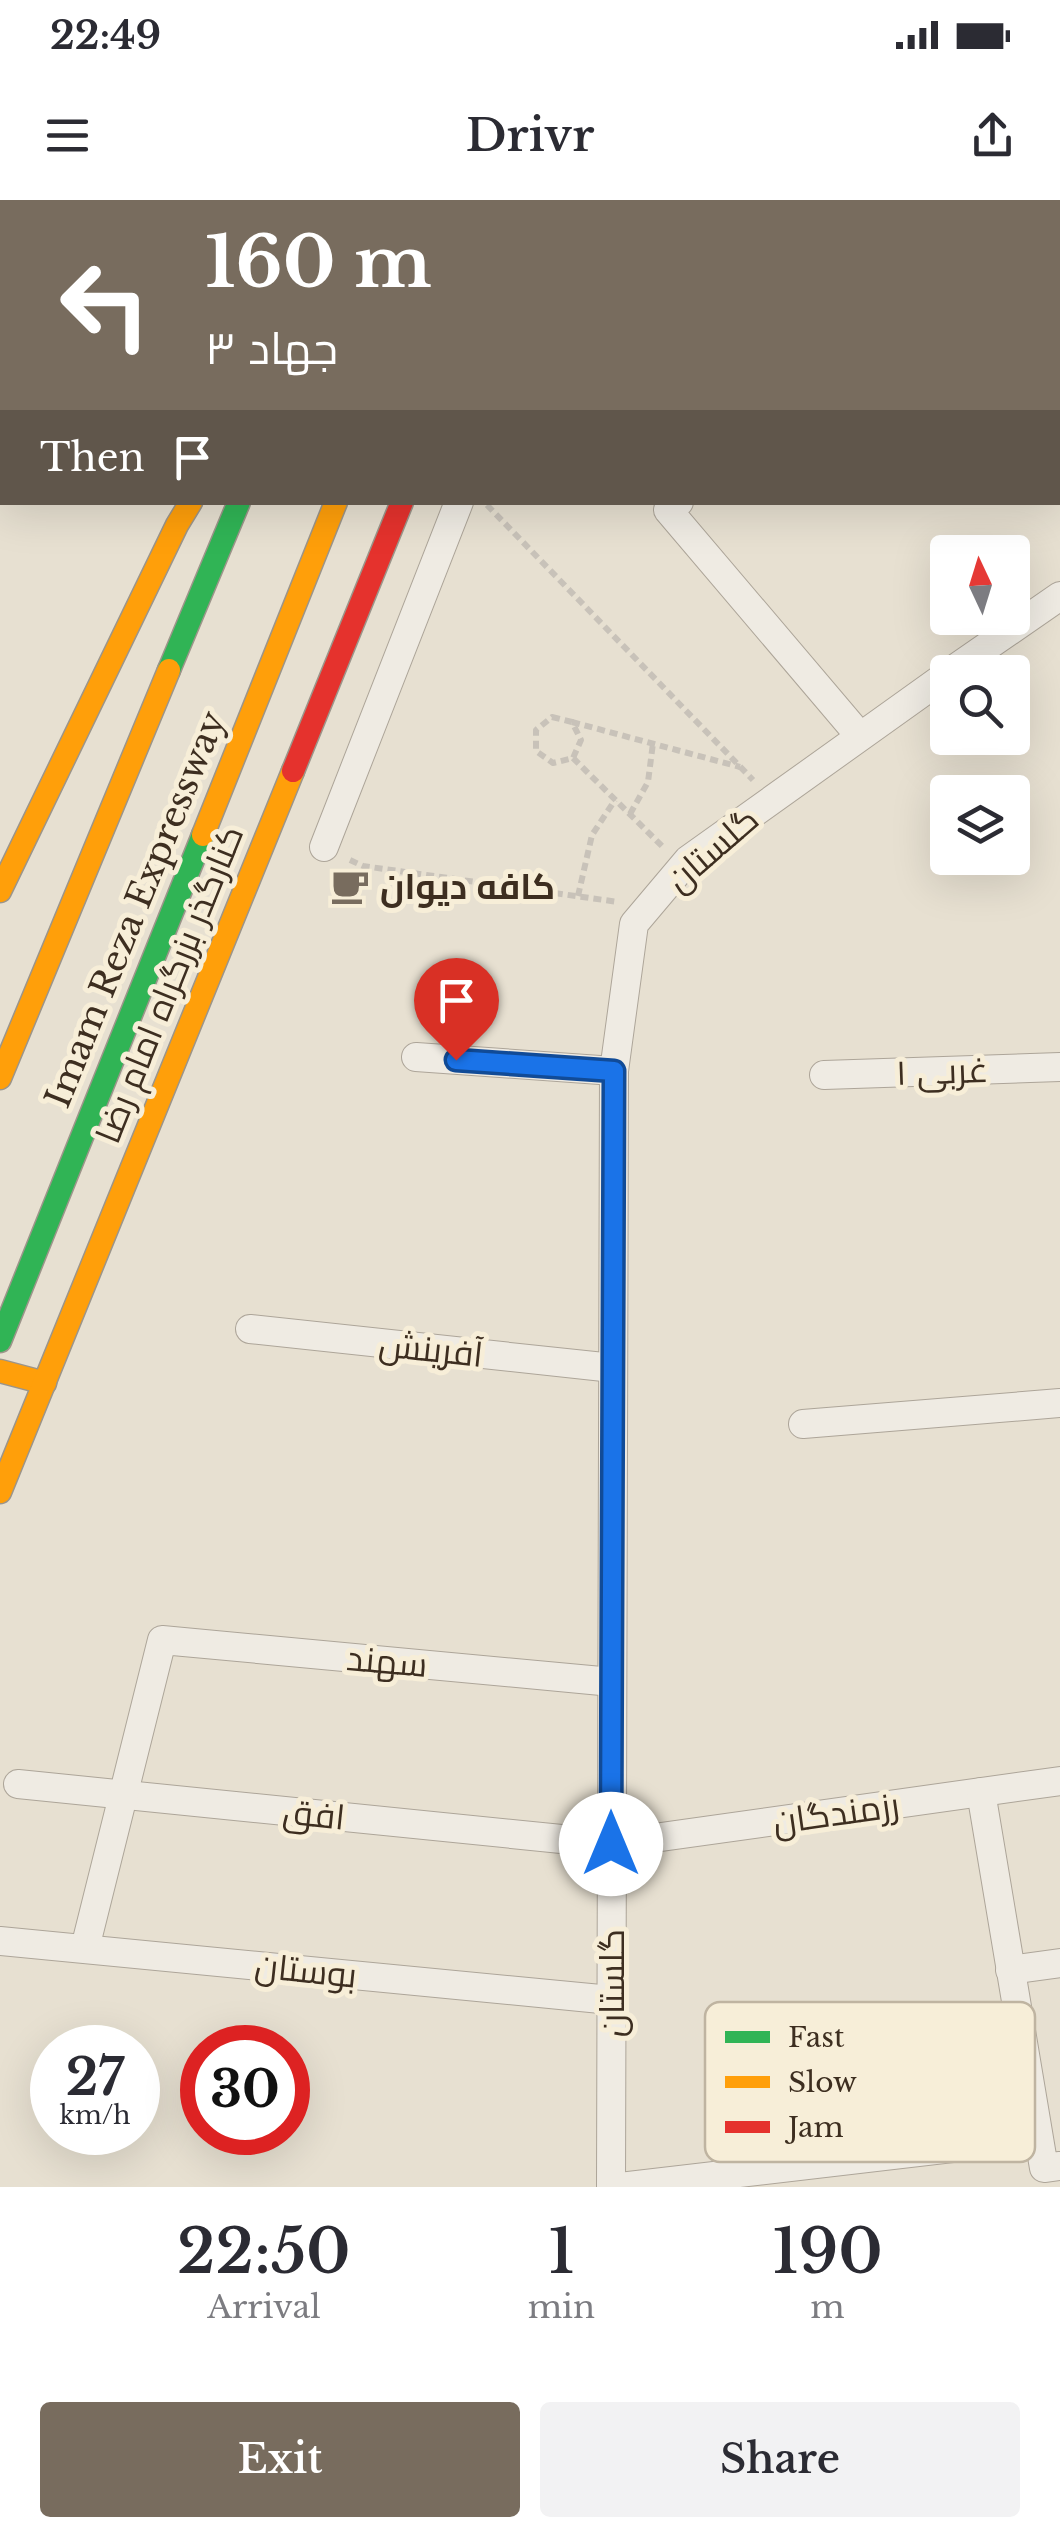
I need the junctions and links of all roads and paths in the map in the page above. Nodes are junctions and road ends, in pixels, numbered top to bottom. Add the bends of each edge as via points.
1 (189, 505) edge
2 (238, 505) edge
3 (335, 505) edge
4 (401, 505) edge
5 (458, 505) edge
6 (488, 505) edge
7 (675, 505) edge
8 (1060, 596) edge
9 (975, 655) edge
10 (930, 686) edge
11 (572, 722) junction
12 (859, 736) junction
13 (653, 743) junction
14 (573, 758) junction
15 (741, 768) junction
16 (772, 798) junction
17 (615, 800) junction
18 (630, 814) junction
19 (324, 846) joint
20 (682, 866) junction
21 (0, 891) edge
22 (578, 896) junction
23 (649, 906) junction
24 (416, 1057) dead end
25 (1060, 1067) edge
26 (614, 1071) junction
27 (824, 1075) dead end
28 (0, 1078) edge
29 (250, 1330) dead end
30 (0, 1341) edge
31 (612, 1368) junction
32 (0, 1371) edge
33 (45, 1383) junction
34 (1060, 1403) edge
35 (803, 1424) dead end
36 (0, 1492) edge
37 (612, 1682) junction
38 (1060, 1782) edge
39 (18, 1784) dead end
40 (981, 1792) junction
41 (124, 1795) junction
42 (611, 1844) junction
43 (0, 1942) edge
44 (85, 1948) junction
45 (1060, 1964) edge
46 (1010, 1970) junction
47 (611, 2000) junction
48 (1015, 2002) edge
49 (1035, 2120) edge
50 (1035, 2138) edge
51 (1038, 2138) junction
52 (833, 2162) edge
53 (1060, 2166) edge
54 (611, 2187) edge
55 (620, 2187) edge

1 - 21 main road
2 - 28 main road, Imam Reza Expressway
3 - 30 main road, Imam Reza Expressway
4 - 33 main road, کنارگذر بزرگراه امام رضا
5 - 19 street
6 - 15 path
7 - 12 street via 668,510
8 - 9 street, گلستان
10 - 12 street, گلستان
11 - 13 path
11 - 14 path via 581,740
11 - 14 path via 552,717 536,730 536,750 552,763
12 - 16 street, گلستان
13 - 15 path
13 - 18 path via 648,782
14 - 17 path
15 - 16 path
16 - 20 street, گلستان
17 - 18 path
17 - 22 path via 592,835
18 - 20 path
19 - 22 path via 363,866
20 - 23 street, گلستان
22 - 23 path
23 - 26 street, گلستان via 634,924
24 - 26 street
25 - 27 street, غربی ۱
26 - 31 street, گلستان
29 - 31 street, آفرینش
31 - 37 street, گلستان
32 - 33 main road
33 - 36 main road, کنارگذر بزرگراه امام رضا
34 - 35 street
37 - 41 street, سهند via 162,1640
37 - 42 street, گلستان
38 - 40 street, رزمندگان
39 - 41 street, افق
40 - 42 street, رزمندگان
40 - 46 street
41 - 42 street, افق
41 - 44 street
42 - 47 street, گلستان
43 - 44 street, بوستان
44 - 47 street, بوستان
45 - 46 street
46 - 48 street
47 - 54 street, گلستان
49 - 51 street
50 - 51 street
51 - 53 street via 1044,2168
52 - 55 street

